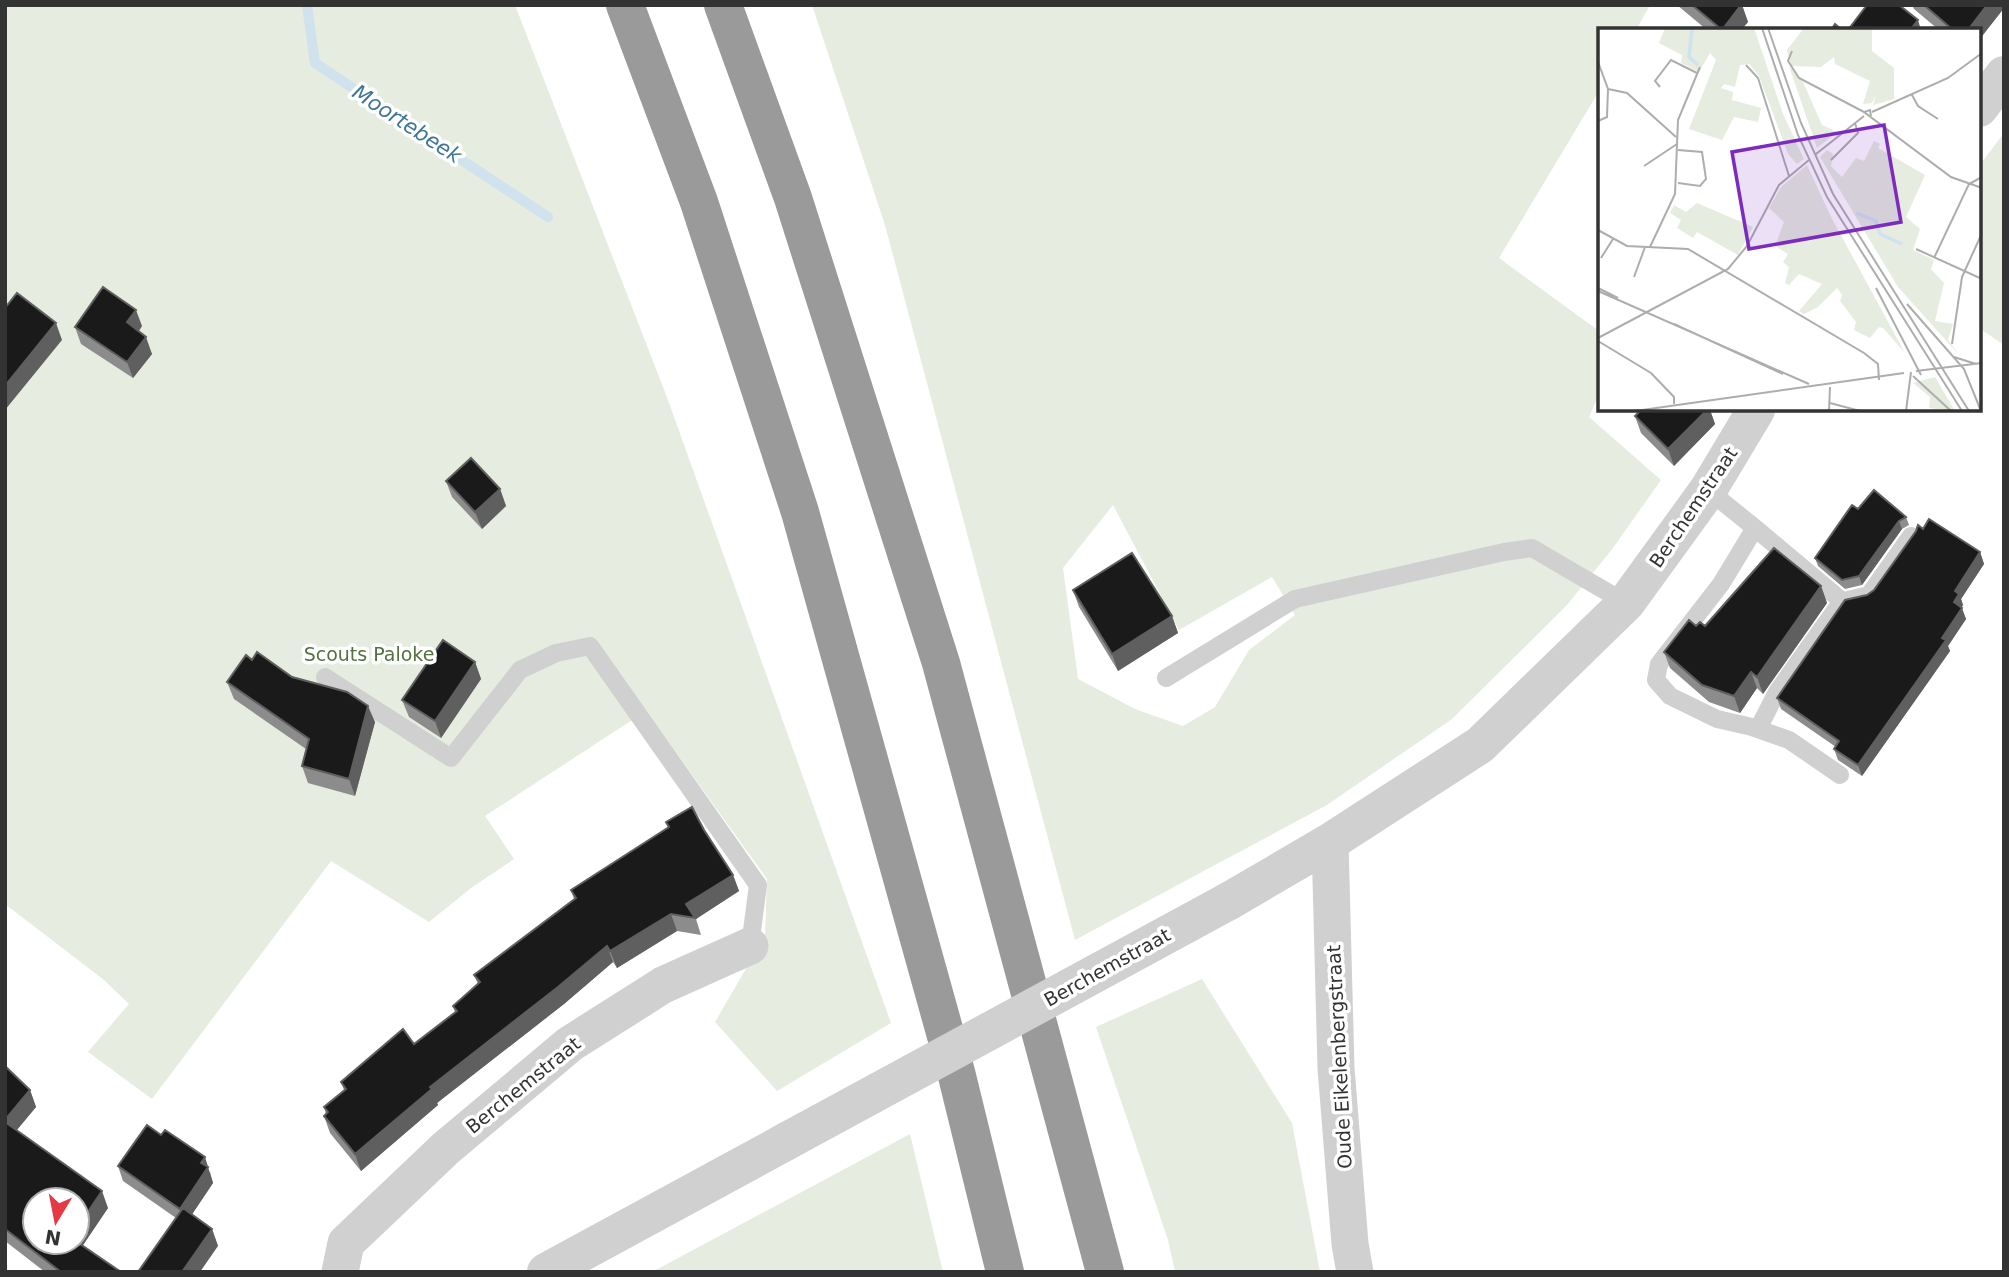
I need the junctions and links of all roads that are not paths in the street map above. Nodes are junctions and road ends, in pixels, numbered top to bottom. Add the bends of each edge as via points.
1 (625, 5) edge
2 (723, 5) edge
3 (2004, 75) edge
4 (1981, 105) edge
5 (1755, 411) edge
6 (1708, 490) junction
7 (1755, 528) junction
8 (1911, 536) edge
9 (1842, 601) junction
10 (1626, 603) junction
11 (325, 677) dead end
12 (1166, 678) dead end
13 (1758, 729) junction
14 (1840, 775) dead end
15 (1330, 842) junction
16 (750, 946) joint
17 (340, 1272) edge
18 (546, 1272) edge
19 (1005, 1272) edge
20 (1105, 1272) edge
21 (1354, 1272) edge

1 - 19 highway via 699,202 800,512 956,1072
2 - 20 highway via 793,198 941,663
3 - 4 street
5 - 6 street, Berchemstraat
6 - 7 lane
6 - 10 street, Berchemstraat
7 - 9 lane
7 - 13 lane via 1721,584 1658,664 1656,680 1670,696 1692,708
8 - 9 lane via 1869,595
9 - 13 lane via 1777,692
10 - 12 lane via 1532,548 1295,599
10 - 15 street, Berchemstraat via 1480,745
11 - 16 lane via 451,758 520,670 555,653 590,646 758,885
13 - 14 lane via 1789,740
15 - 18 street, Berchemstraat, bridge
15 - 21 street, Oude Eikelenbergstraat via 1336,1068
16 - 17 street, Berchemstraat via 663,985 570,1044 446,1149 346,1243

